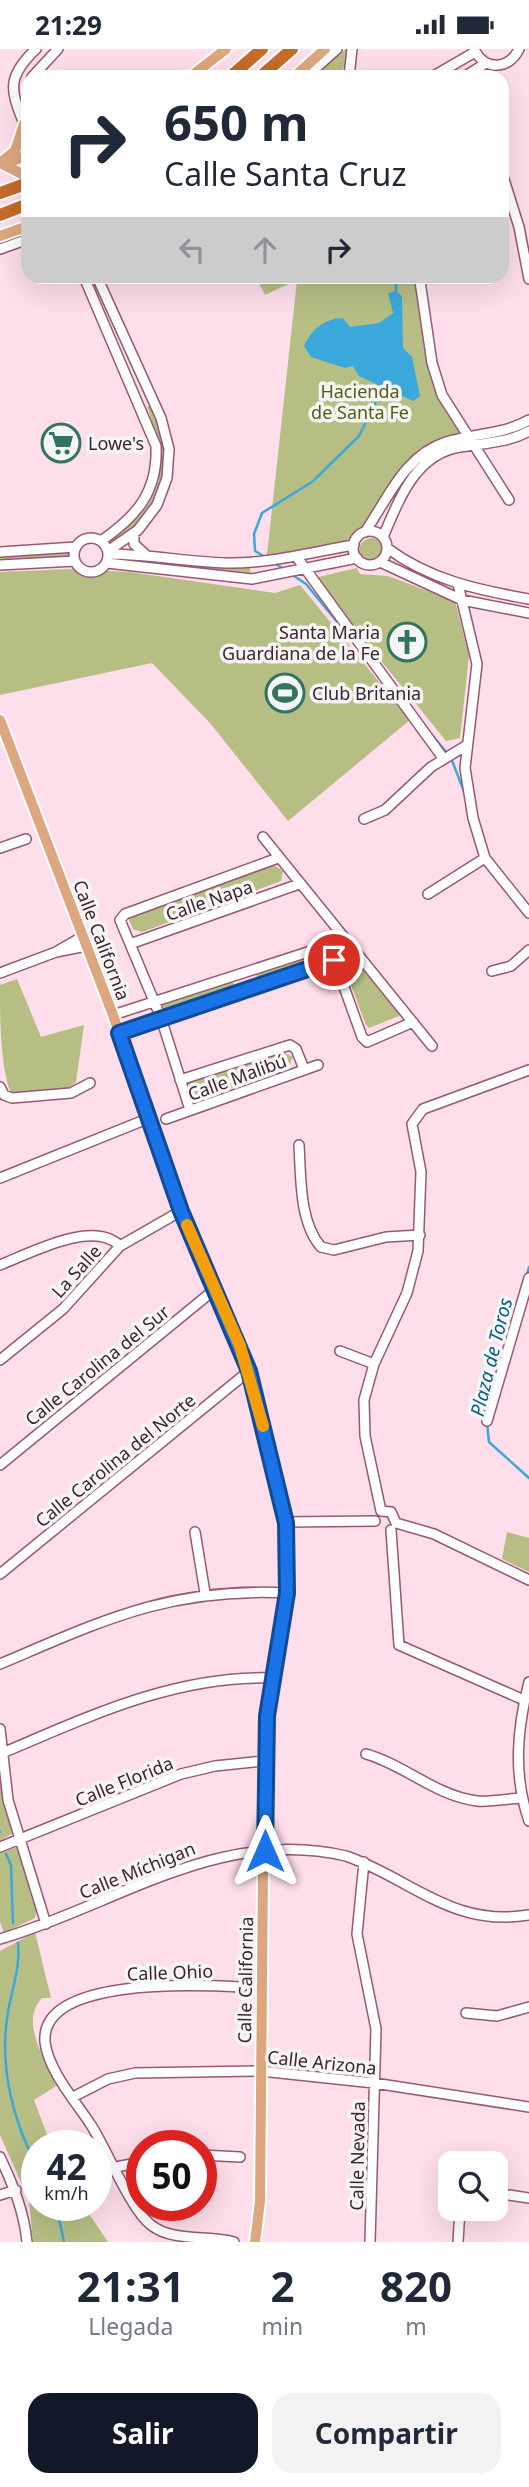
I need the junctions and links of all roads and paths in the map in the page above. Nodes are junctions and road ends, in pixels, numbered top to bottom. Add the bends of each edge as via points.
1 (36, 49) edge
2 (58, 49) edge
3 (226, 49) edge
4 (262, 49) edge
5 (292, 49) edge
6 (299, 49) edge
7 (325, 49) edge
8 (337, 49) edge
9 (352, 49) edge
10 (519, 49) edge
11 (474, 51) edge
12 (278, 62) junction
13 (486, 63) junction
14 (38, 70) edge
15 (199, 70) edge
16 (238, 70) edge
17 (268, 70) edge
18 (302, 70) edge
19 (314, 70) edge
20 (350, 70) edge
21 (443, 70) edge
22 (475, 70) edge
23 (21, 110) edge
24 (21, 139) edge
25 (21, 158) edge
26 (1, 165) edge
27 (21, 174) edge
28 (21, 186) edge
29 (0, 193) edge
30 (509, 195) edge
31 (21, 207) edge
32 (0, 215) edge
33 (21, 228) edge
34 (0, 236) edge
35 (21, 242) edge
36 (0, 249) edge
37 (529, 279) edge
38 (87, 284) edge
39 (420, 284) edge
40 (102, 286) joint
41 (91, 292) junction
42 (152, 397) junction
43 (140, 404) junction
44 (529, 420) edge
45 (529, 431) edge
46 (471, 442) junction
47 (509, 499) dead end
48 (365, 532) junction
49 (134, 533) junction
50 (383, 537) junction
51 (101, 541) junction
52 (354, 545) junction
53 (76, 547) junction
54 (387, 548) junction
55 (0, 552) edge
56 (145, 554) junction
57 (108, 556) junction
58 (296, 556) junction
59 (357, 558) junction
60 (75, 561) junction
61 (265, 561) junction
62 (380, 562) junction
63 (0, 565) edge
64 (301, 567) junction
65 (267, 578) junction
66 (457, 584) junction
67 (529, 599) edge
68 (462, 600) junction
69 (529, 613) edge
70 (0, 720) edge
71 (467, 745) junction
72 (443, 758) junction
73 (364, 819) dead end
74 (263, 837) dead end
75 (26, 839) dead end
76 (0, 848) edge
77 (485, 857) junction
78 (278, 858) junction
79 (299, 884) junction
80 (428, 894) dead end
81 (529, 913) edge
82 (345, 940) junction
83 (84, 942) junction
84 (130, 944) junction
85 (329, 945) junction
86 (529, 950) edge
87 (356, 952) junction
88 (334, 960) junction
89 (492, 971) dead end
90 (0, 973) edge
91 (244, 975) junction
92 (249, 990) junction
93 (155, 1003) junction
94 (113, 1015) junction
95 (161, 1018) junction
96 (413, 1022) junction
97 (119, 1033) junction
98 (432, 1046) dead end
99 (318, 1065) dead end
100 (304, 1069) junction
101 (529, 1070) edge
102 (180, 1080) junction
103 (90, 1083) dead end
104 (0, 1087) edge
105 (190, 1110) junction
106 (148, 1119) junction
107 (166, 1119) dead end
108 (299, 1145) dead end
109 (0, 1178) edge
110 (181, 1211) junction
111 (420, 1235) junction
112 (120, 1246) junction
113 (0, 1265) edge
114 (529, 1278) edge
115 (215, 1290) junction
116 (340, 1351) dead end
117 (0, 1360) edge
118 (373, 1364) junction
119 (249, 1371) junction
120 (487, 1421) dead end
121 (0, 1465) edge
122 (381, 1511) junction
123 (375, 1521) junction
124 (286, 1523) junction
125 (393, 1526) junction
126 (195, 1532) dead end
127 (0, 1574) edge
128 (529, 1580) edge
129 (205, 1593) junction
130 (287, 1593) junction
131 (0, 1664) edge
132 (272, 1678) junction
133 (529, 1682) edge
134 (524, 1700) junction
135 (0, 1729) edge
136 (2, 1753) edge
137 (366, 1754) dead end
138 (264, 1761) junction
139 (521, 1798) junction
140 (529, 1821) edge
141 (19, 1840) junction
142 (0, 1847) edge
143 (265, 1851) junction
144 (364, 1862) junction
145 (529, 1915) edge
146 (46, 1924) junction
147 (1, 1937) edge
148 (242, 1987) dead end
149 (529, 2007) edge
150 (466, 2013) dead end
151 (261, 2071) junction
152 (374, 2083) junction
153 (73, 2097) junction
154 (529, 2108) edge
155 (217, 2156) edge
156 (0, 2157) edge
157 (240, 2157) dead end
158 (126, 2165) edge
159 (116, 2167) junction
160 (16, 2190) junction
161 (508, 2195) edge
162 (0, 2196) edge
163 (529, 2198) edge
164 (459, 2221) edge
165 (27, 2242) edge
166 (234, 2242) edge
167 (255, 2242) edge
168 (370, 2242) edge
169 (458, 2242) edge

1 - 23 street via 13,79
2 - 14 street
3 - 15 main road
4 - 16 highway
5 - 12 highway
6 - 12 highway
7 - 18 main road
8 - 19 street
9 - 20 street
10 - 13 street via 501,65
11 - 13 street
11 - 21 street
12 - 17 highway
13 - 22 street
24 - 26 main road
25 - 26 main road
26 - 27 main road
28 - 29 highway
30 - 37 street
31 - 32 highway
33 - 34 main road
35 - 36 street
38 - 41 street
39 - 46 street via 432,363 442,395
40 - 41 street
40 - 42 street
41 - 43 street
42 - 43 street
42 - 49 street via 167,436 167,478 157,505
43 - 51 street via 156,446 153,482 135,515
44 - 46 street
45 - 46 street via 508,439
46 - 47 street
46 - 48 street via 447,442 410,464
46 - 50 street via 446,450 418,471 397,500
48 - 50 street
48 - 52 street
49 - 56 street via 134,544
49 - 57 street
50 - 54 street
51 - 53 street via 90,538
51 - 57 street
52 - 58 street
52 - 59 street
53 - 55 street
53 - 60 street
54 - 62 street
54 - 66 street via 408,564
56 - 57 street
56 - 61 street via 228,563
57 - 60 street via 93,572 83,570
57 - 65 street
58 - 61 street
58 - 64 street
59 - 62 street via 368,565
59 - 64 street
60 - 63 street
61 - 65 street
62 - 68 street
64 - 65 street
64 - 72 street
66 - 67 street
66 - 68 street
68 - 69 street
68 - 71 street via 477,664
70 - 83 main road, Calle California
71 - 72 street
71 - 77 street via 468,796
72 - 73 street via 385,810
74 - 78 street
75 - 76 street
77 - 80 street
77 - 81 street
78 - 79 street
78 - 84 street via 125,913 120,924
79 - 82 street
79 - 84 street, Calle Napa
82 - 85 street
82 - 87 street
83 - 90 street
83 - 94 main road, Calle California
84 - 93 street
85 - 88 street
85 - 91 street
86 - 89 street via 511,966
87 - 88 street
87 - 96 street
88 - 92 street
88 - 96 street via 367,1042
91 - 92 street
91 - 93 street
92 - 95 street
93 - 94 street
93 - 95 street
94 - 97 main road, Calle California
95 - 97 street
95 - 102 street
96 - 98 street
97 - 106 main road, Calle California
99 - 100 street, Calle Malibú
100 - 102 street via 296,1049 289,1045
100 - 105 street, Calle Malibú
101 - 111 street via 422,1109 415,1117 412,1131 421,1172
102 - 105 street
103 - 104 street via 71,1093 12,1098
105 - 107 street, Calle Malibú
106 - 109 street
106 - 110 main road, Calle California
108 - 111 street via 304,1203 321,1247 334,1250 386,1237
110 - 112 street, La Salle
110 - 115 main road, Calle California
111 - 118 street via 407,1293
112 - 113 street via 109,1237 90,1235
112 - 117 street, La Salle via 64,1309
114 - 120 street
115 - 119 main road, Calle California
115 - 121 street, Calle Carolina del Sur
116 - 118 street
118 - 122 street via 363,1415
119 - 124 main road, Calle California
119 - 127 street, Calle Carolina del Norte
122 - 123 street
122 - 125 street via 391,1511
123 - 124 street
123 - 125 street via 380,1530
124 - 130 main road, Calle California
125 - 128 street via 434,1534
125 - 134 street via 398,1645
126 - 129 street
129 - 130 street
129 - 131 street via 117,1614
130 - 132 main road, Calle California
132 - 136 street via 197,1682 159,1691
132 - 138 main road, Calle California
133 - 134 street
134 - 139 street via 518,1733
135 - 136 street
136 - 141 street
137 - 139 street via 462,1797 477,1801
138 - 141 street, Calle Florida via 181,1774
138 - 143 main road, Calle California
139 - 140 street
141 - 142 street, Calle Florida
141 - 146 street
143 - 144 street, Calle Míchigan via 332,1853
143 - 146 street, Calle Míchigan via 228,1854 186,1866
143 - 151 main road, Calle California
144 - 145 street, Calle Míchigan via 449,1907 494,1917
144 - 152 street, Calle Nevada via 358,1934 374,2011
146 - 147 street, Calle Míchigan
148 - 153 street, Calle Ohio via 166,1985 117,1990 60,2008 50,2017 45,2045
149 - 150 street via 496,2016
151 - 152 street, Calle Arizona
151 - 153 street, Calle Arizona via 135,2073 108,2079
151 - 167 main road, Calle California via 260,2201
152 - 154 street, Calle Arizona
152 - 168 street, Calle Nevada
153 - 159 street, Calle Ohio
155 - 157 street
156 - 160 street
158 - 159 street
159 - 166 street, Calle Ohio via 150,2225 168,2234
160 - 162 street
160 - 165 street
161 - 163 street
164 - 169 street

